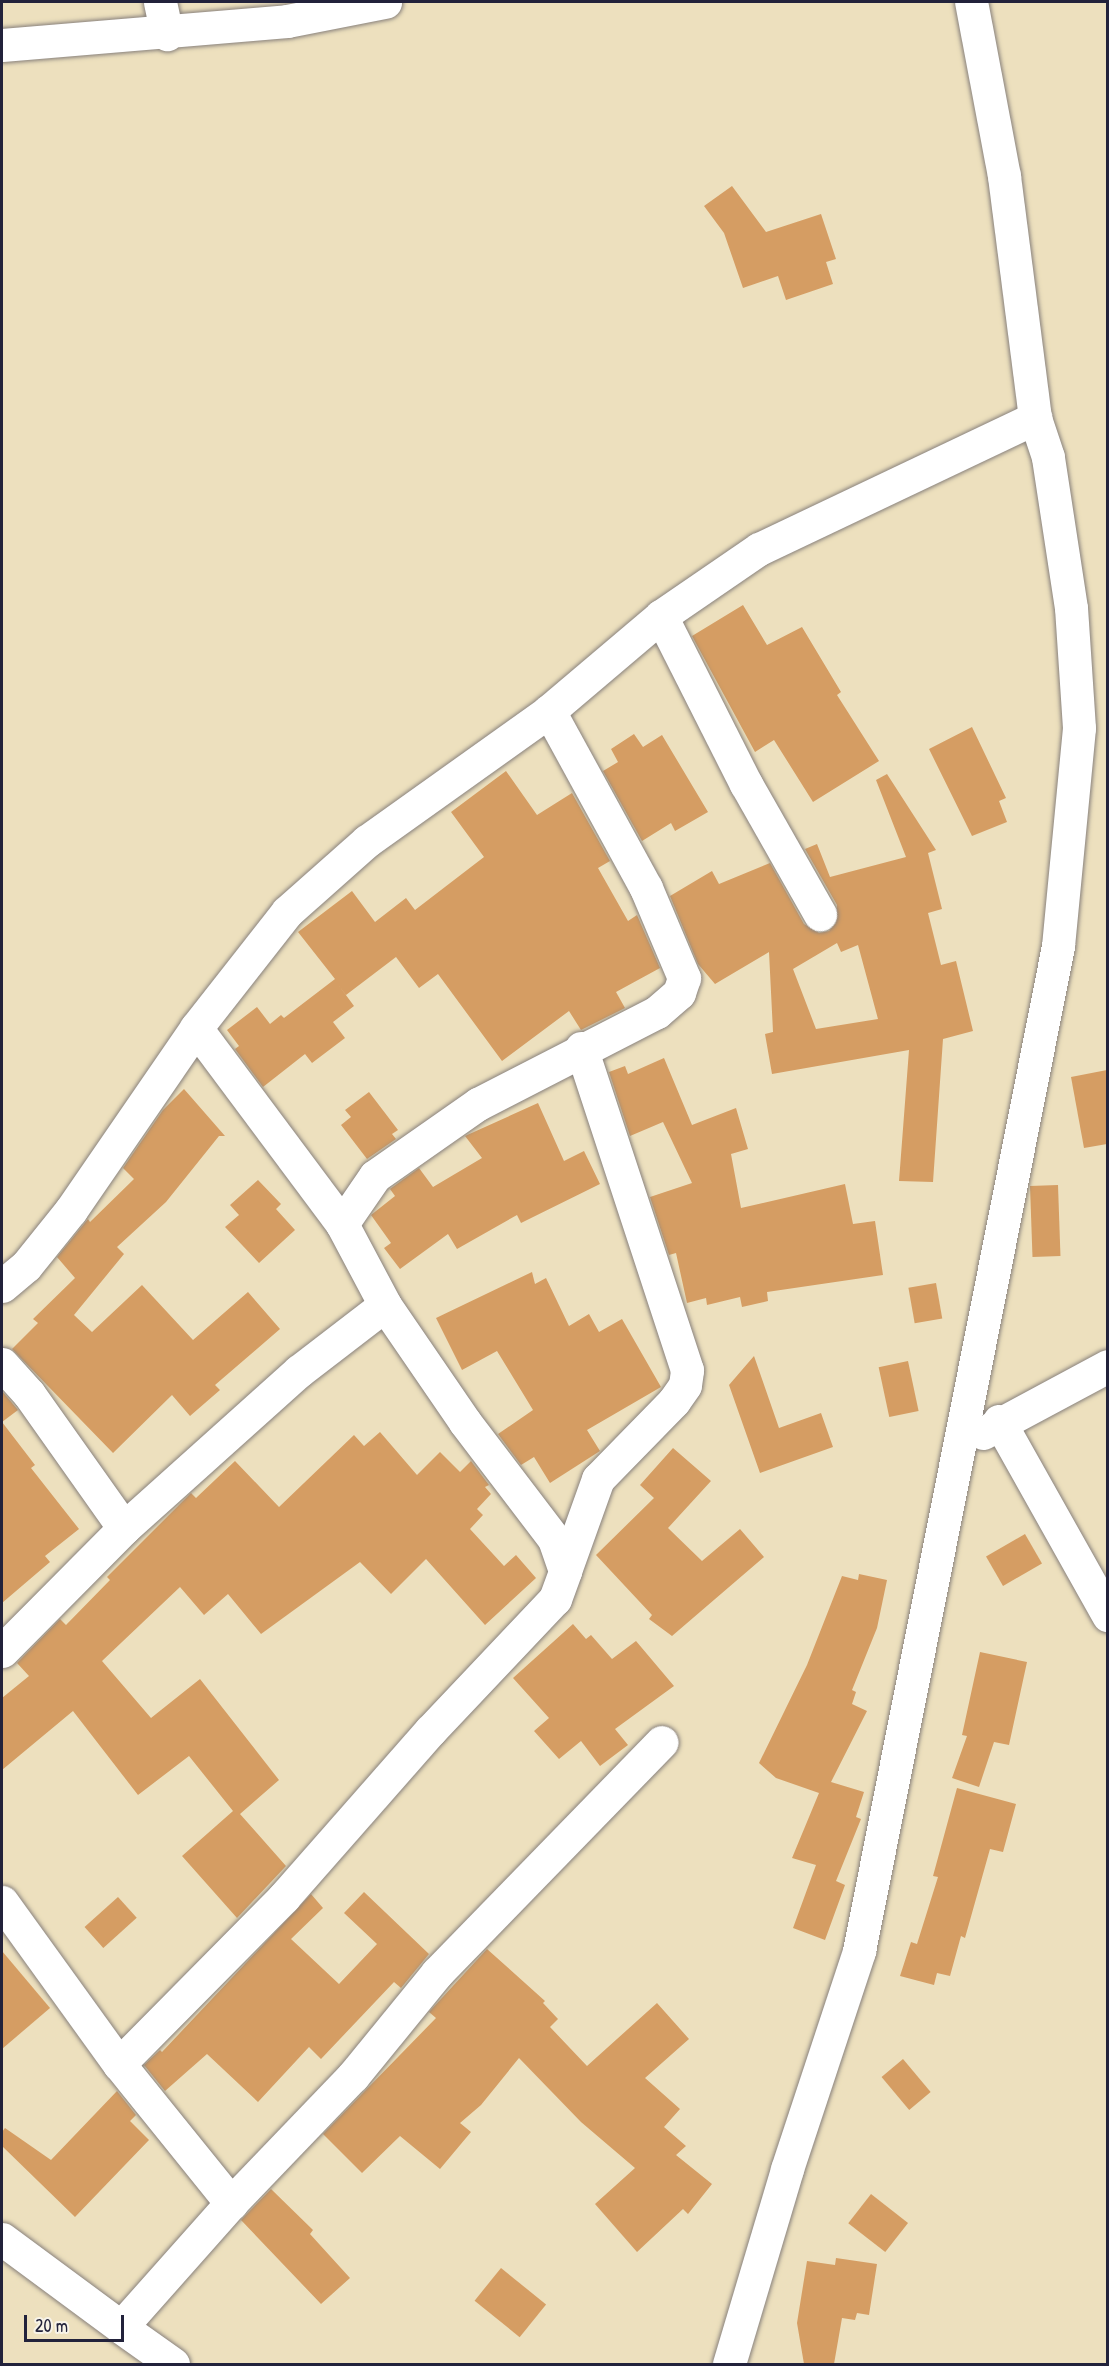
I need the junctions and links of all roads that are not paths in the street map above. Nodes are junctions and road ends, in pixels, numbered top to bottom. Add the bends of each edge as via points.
1 (160, 2) edge
2 (385, 2) edge
3 (971, 2) edge
4 (167, 34) junction
5 (2, 45) edge
6 (1035, 418) junction
7 (661, 616) junction
8 (549, 711) junction
9 (820, 914) dead end
10 (196, 1028) junction
11 (581, 1048) junction
12 (342, 1224) junction
13 (2, 1286) edge
14 (386, 1305) junction
15 (2, 1364) edge
16 (1107, 1366) edge
17 (999, 1421) junction
18 (959, 1449) junction
19 (124, 1528) junction
20 (565, 1571) junction
21 (1107, 1616) edge
22 (2, 1651) edge
23 (662, 1742) dead end
24 (2, 1902) edge
25 (119, 2064) junction
26 (231, 2203) junction
27 (2, 2239) edge
28 (122, 2327) junction
29 (173, 2364) edge
30 (729, 2364) edge

1 - 4 street
2 - 4 street via 287,21
3 - 6 street via 1004,176
4 - 5 street
6 - 7 street via 759,549
6 - 18 street via 1048,457 1071,608 1079,728 1058,946
7 - 8 street
7 - 9 street via 746,784
8 - 10 street via 367,841 287,912
8 - 11 street via 646,888 684,978 679,993 657,1012
10 - 12 street
10 - 13 street via 70,1210 26,1266
11 - 12 street via 478,1104 375,1176
11 - 20 street via 687,1370 685,1385 674,1401 598,1479
12 - 14 street
14 - 19 street via 299,1371
14 - 20 street via 465,1422 554,1539
15 - 19 street
16 - 17 street
17 - 18 street
17 - 21 street
18 - 30 street via 860,1951 787,2169
19 - 22 street
20 - 25 street via 555,1599 430,1731 284,1897
23 - 26 street via 437,1973 353,2076
24 - 25 street
25 - 26 street
26 - 28 street
27 - 28 street
28 - 29 street

